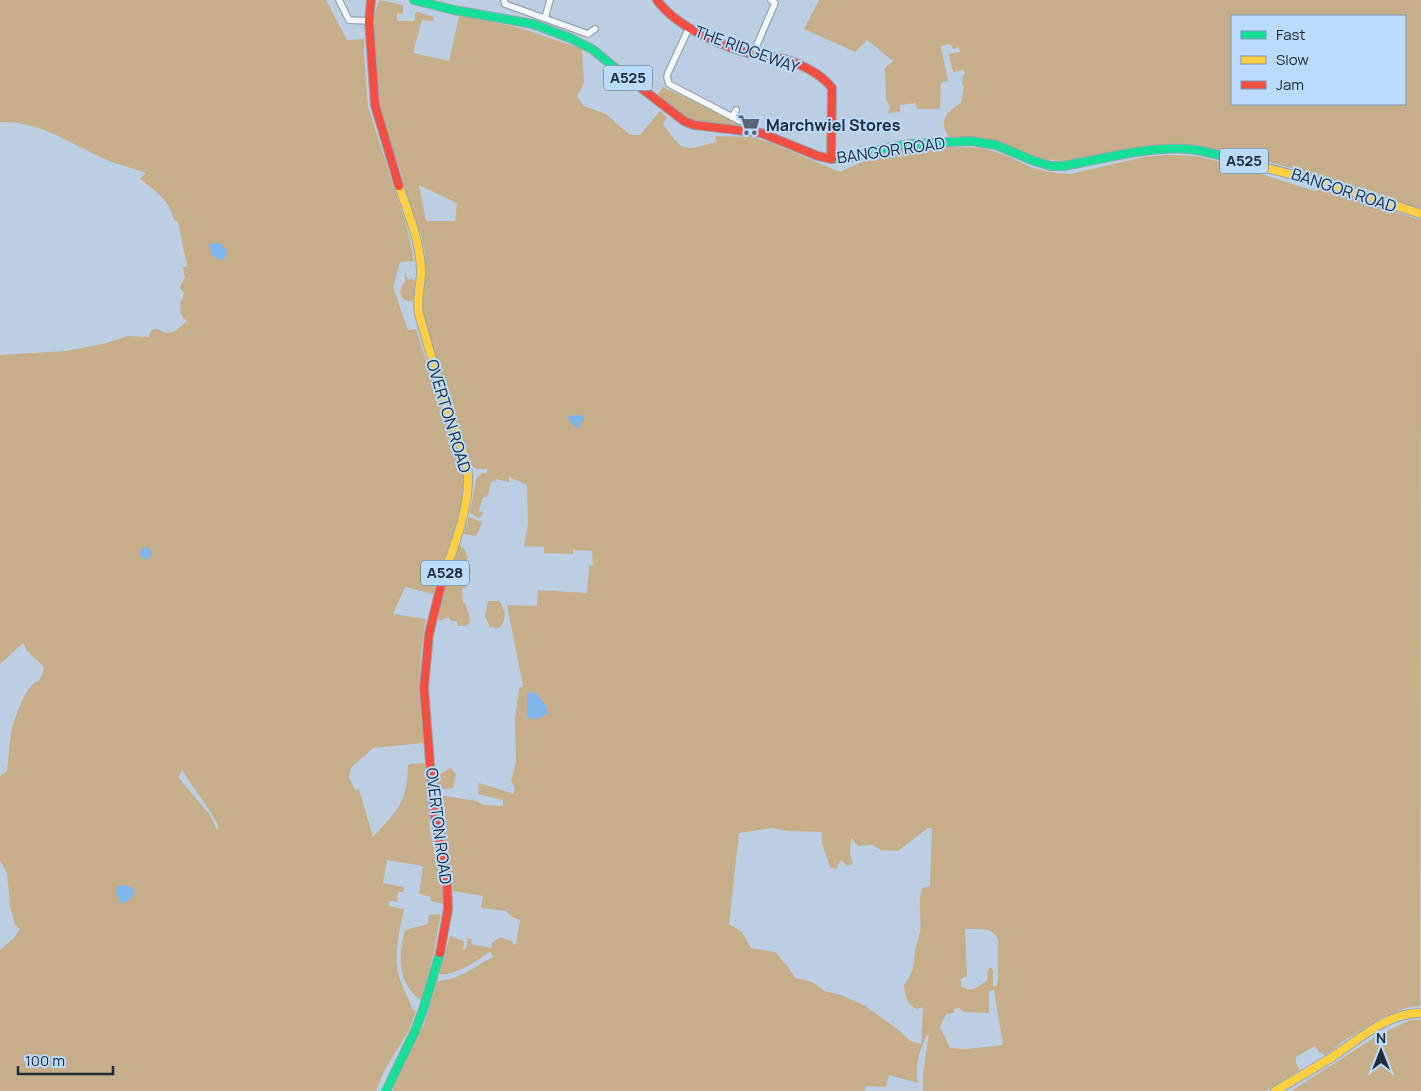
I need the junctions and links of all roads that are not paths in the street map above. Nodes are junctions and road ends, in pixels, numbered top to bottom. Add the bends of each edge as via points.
1 (339, 0) edge
2 (371, 0) edge
3 (504, 0) edge
4 (550, 0) edge
5 (657, 0) edge
6 (771, 0) edge
7 (419, 1) edge
8 (544, 18) junction
9 (369, 20) junction
10 (595, 28) dead end
11 (689, 28) junction
12 (753, 54) junction
13 (736, 110) dead end
14 (732, 117) junction
15 (740, 121) dead end
16 (831, 159) junction
17 (1421, 214) edge
18 (1421, 1013) edge
19 (386, 1091) edge
20 (1275, 1091) edge

1 - 9 street via 347,22
2 - 9 main road, OVERTON ROAD / A528
3 - 8 street via 505,4
4 - 8 street
5 - 11 main road, THE RIDGEWAY via 660,7
6 - 12 street via 775,3
7 - 16 main road, BANGOR ROAD / A525 via 533,24 570,38 592,49 684,121 705,127 761,133
8 - 10 street via 590,36
9 - 19 main road, OVERTON ROAD / A528 via 375,105 418,251 421,271 419,314 465,457 468,479 465,510 431,622 424,688 434,813 448,894 446,927 416,1031
11 - 12 main road, THE RIDGEWAY
11 - 14 street via 668,72 669,84
12 - 16 main road, THE RIDGEWAY via 783,59 830,84
13 - 14 street
14 - 15 street
16 - 17 main road, BANGOR ROAD / A525 via 911,144 971,141 996,145 1051,166 1159,149 1186,149 1216,153 1295,174
18 - 20 main road via 1402,1014 1380,1025

